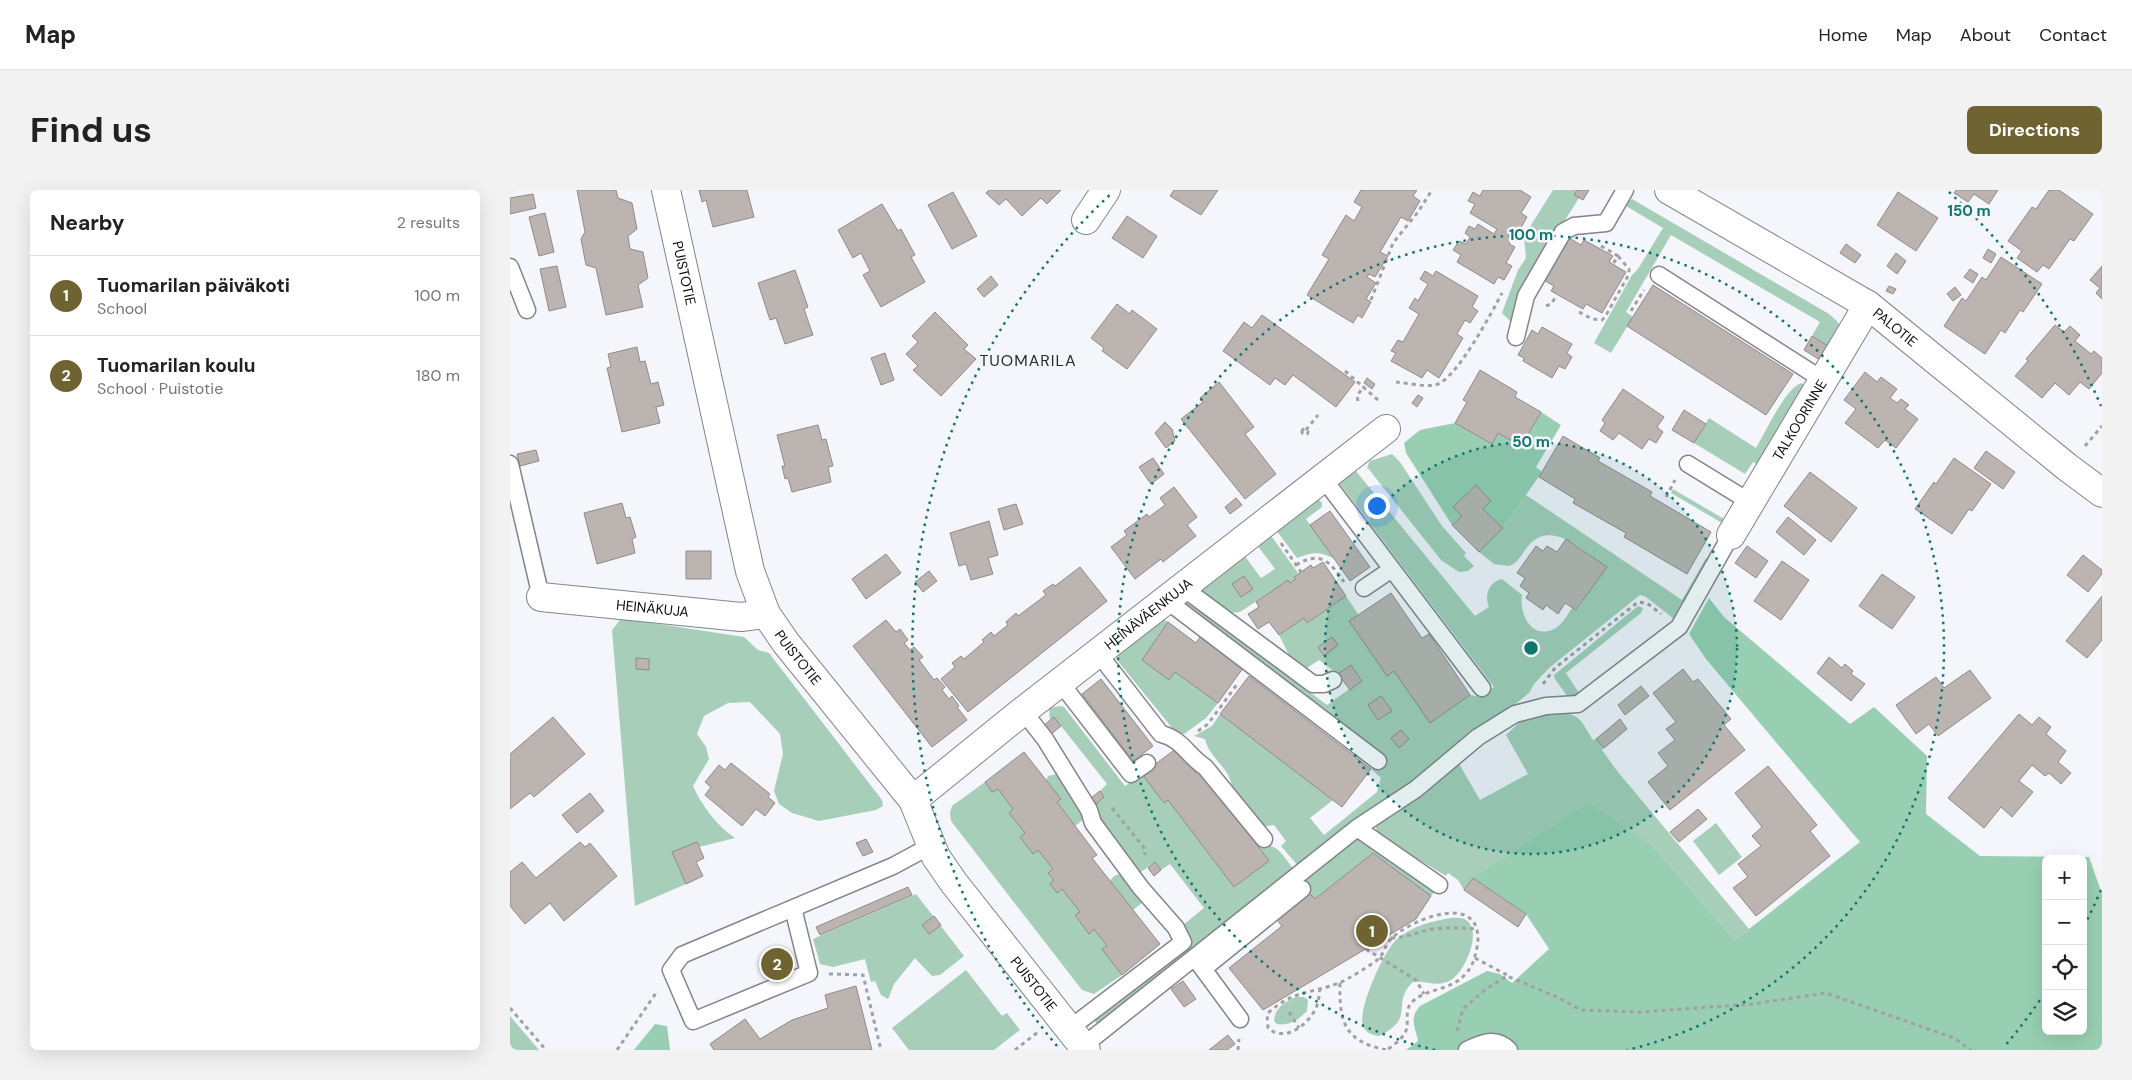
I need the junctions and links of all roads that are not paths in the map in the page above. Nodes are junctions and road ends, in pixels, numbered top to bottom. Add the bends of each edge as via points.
1 (666, 190) edge
2 (1106, 190) edge
3 (1625, 190) edge
4 (1669, 190) edge
5 (1086, 220) dead end
6 (510, 268) edge
7 (1659, 275) dead end
8 (1868, 305) junction
9 (527, 310) dead end
10 (1516, 336) dead end
11 (1823, 380) junction
12 (1386, 429) dead end
13 (510, 464) edge
14 (1688, 464) dead end
15 (1323, 478) junction
16 (2102, 493) edge
17 (1750, 502) junction
18 (1731, 536) joint
19 (1392, 569) junction
20 (1364, 588) road end
21 (1174, 594) junction
22 (541, 597) joint
23 (766, 614) junction
24 (1098, 653) junction
25 (1334, 680) dead end
26 (1060, 682) junction
27 (1482, 688) dead end
28 (1022, 711) junction
29 (1378, 761) dead end
30 (1147, 763) dead end
31 (913, 800) junction
32 (1357, 828) junction
33 (1264, 839) dead end
34 (932, 845) junction
35 (1439, 885) dead end
36 (1302, 890) dead end
37 (793, 908) junction
38 (1199, 963) junction
39 (1240, 1019) dead end
40 (1079, 1042) edge
41 (1467, 1050) edge
42 (1509, 1050) edge

1 - 23 street, PUISTOTIE via 750,571
2 - 5 street
3 - 10 lane via 1606,223 1574,226 1563,232 1526,296
4 - 8 street, PALOTIE
6 - 9 lane
7 - 11 lane
8 - 11 street, TALKOORINNE
8 - 16 street, PALOTIE
11 - 17 street, TALKOORINNE
12 - 15 street, HEINÄVÄENKUJA
13 - 22 lane
14 - 17 lane
15 - 19 lane
15 - 21 street, HEINÄVÄENKUJA
17 - 18 street, TALKOORINNE
18 - 32 lane via 1679,627 1578,704 1546,706 1515,714 1478,738 1416,789
19 - 20 lane
19 - 27 lane
21 - 24 street, HEINÄVÄENKUJA
21 - 25 lane via 1313,684
21 - 29 lane via 1251,665
22 - 23 street, HEINÄKUJA via 741,617
23 - 31 street, PUISTOTIE
24 - 26 street, HEINÄVÄENKUJA
24 - 33 lane via 1162,734 1178,742 1205,767
26 - 28 street, HEINÄVÄENKUJA
26 - 30 lane via 1131,774
28 - 31 street, HEINÄVÄENKUJA
28 - 40 lane via 1045,739 1093,823 1141,888 1176,928 1183,942
31 - 34 street, PUISTOTIE
32 - 35 lane
32 - 38 lane
34 - 37 lane via 893,866
34 - 40 street, PUISTOTIE via 936,857 954,883
36 - 38 lane
37 - 37 lane via 809,973 693,1021 671,970 682,955
38 - 39 lane
38 - 40 lane
41 - 42 lane via 1487,1041 1497,1042

